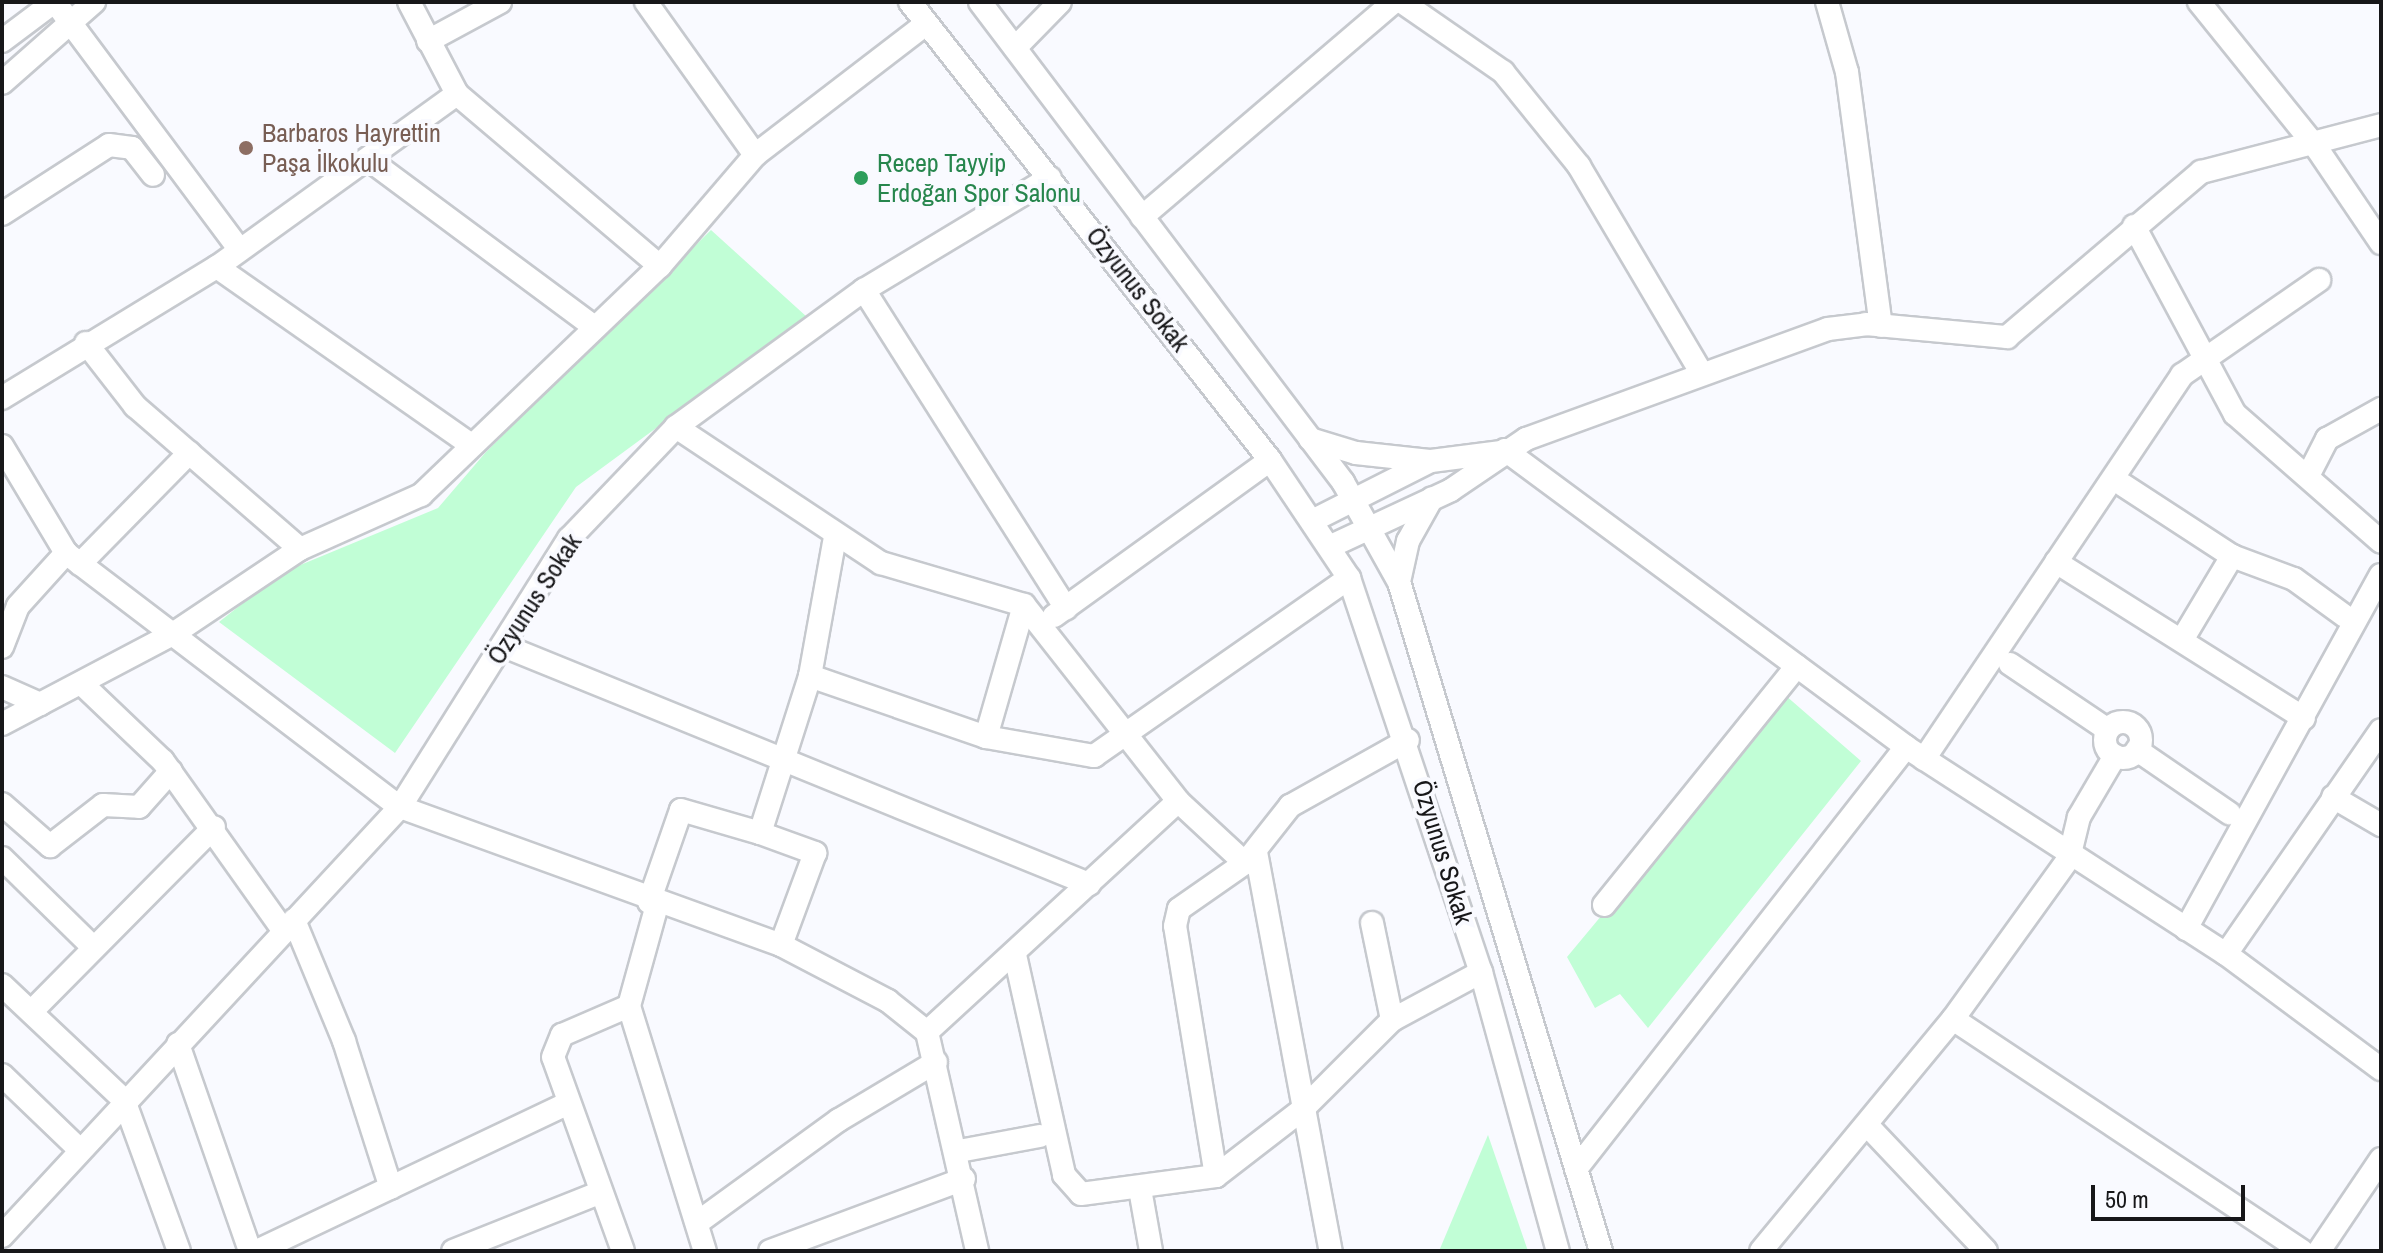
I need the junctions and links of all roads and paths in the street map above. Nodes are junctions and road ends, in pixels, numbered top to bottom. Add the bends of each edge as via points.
1 (55, 2) edge
2 (94, 2) edge
3 (409, 2) edge
4 (500, 2) edge
5 (646, 2) edge
6 (910, 2) edge
7 (980, 2) edge
8 (1060, 2) edge
9 (1394, 2) edge
10 (1402, 2) edge
11 (1827, 2) edge
12 (2199, 2) edge
13 (926, 24) junction
14 (73, 27) junction
15 (2, 41) edge
16 (428, 41) junction
17 (1015, 48) junction
18 (2, 83) edge
19 (457, 94) junction
20 (2381, 125) edge
21 (2316, 147) junction
22 (755, 155) junction
23 (368, 159) junction
24 (153, 175) dead end
25 (1050, 178) junction
26 (2, 214) edge
27 (1142, 217) junction
28 (2134, 226) junction
29 (2381, 243) edge
30 (240, 250) junction
31 (660, 266) junction
32 (217, 267) junction
33 (2319, 280) dead end
34 (864, 290) junction
35 (593, 326) junction
36 (1881, 326) junction
37 (86, 343) junction
38 (2199, 359) junction
39 (1701, 372) junction
40 (2, 398) edge
41 (2381, 409) edge
42 (676, 427) junction
43 (1310, 439) junction
44 (470, 444) junction
45 (2, 446) edge
46 (1503, 451) junction
47 (189, 453) junction
48 (1270, 460) junction
49 (1431, 461) junction
50 (2308, 476) junction
51 (2123, 485) dead end
52 (1432, 498) junction
53 (1353, 500) junction
54 (1312, 521) junction
55 (1367, 525) junction
56 (835, 537) junction
57 (2381, 542) edge
58 (1329, 547) junction
59 (300, 549) junction
60 (2232, 556) junction
61 (73, 559) junction
62 (2056, 562) junction
63 (2381, 575) edge
64 (1349, 578) junction
65 (1399, 582) junction
66 (1024, 605) junction
67 (1066, 608) junction
68 (2345, 616) dead end
69 (1043, 623) junction
70 (173, 634) junction
71 (2182, 640) junction
72 (504, 646) junction
73 (2, 647) edge
74 (2010, 664) dead end
75 (1797, 666) junction
76 (810, 676) junction
77 (81, 683) junction
78 (2, 687) edge
79 (40, 704) junction
80 (2304, 718) junction
81 (2, 724) edge
82 (2108, 730) junction
83 (2381, 730) edge
84 (1123, 732) junction
85 (986, 737) junction
86 (1408, 740) junction
87 (2137, 750) junction
88 (1915, 753) junction
89 (2115, 756) junction
90 (782, 764) junction
91 (171, 771) junction
92 (2333, 797) junction
93 (1178, 801) junction
94 (2, 804) edge
95 (400, 807) junction
96 (2229, 813) dead end
97 (2381, 825) edge
98 (214, 827) junction
99 (760, 833) junction
100 (2, 858) edge
101 (1250, 858) junction
102 (2069, 858) junction
103 (1089, 884) junction
104 (653, 904) junction
105 (1604, 905) dead end
106 (1372, 923) dead end
107 (289, 926) junction
108 (2186, 929) junction
109 (781, 945) junction
110 (93, 947) junction
111 (2226, 954) junction
112 (1015, 955) junction
113 (1481, 972) junction
114 (2, 985) edge
115 (629, 1006) junction
116 (31, 1012) junction
117 (1953, 1019) junction
118 (1392, 1020) junction
119 (927, 1032) junction
120 (178, 1044) junction
121 (936, 1062) junction
122 (2381, 1069) edge
123 (2, 1075) edge
124 (124, 1100) junction
125 (566, 1104) junction
126 (1303, 1109) junction
127 (1867, 1125) junction
128 (1040, 1136) dead end
129 (80, 1150) junction
130 (959, 1151) junction
131 (2381, 1159) edge
132 (1576, 1169) junction
133 (1216, 1176) junction
134 (964, 1179) junction
135 (391, 1188) junction
136 (1140, 1189) junction
137 (601, 1192) junction
138 (697, 1223) junction
139 (2, 1236) edge
140 (466, 1249) edge
141 (179, 1251) edge
142 (250, 1251) edge
143 (257, 1251) edge
144 (623, 1251) edge
145 (705, 1251) edge
146 (770, 1251) edge
147 (977, 1251) edge
148 (1151, 1251) edge
149 (1331, 1251) edge
150 (1558, 1251) edge
151 (1601, 1251) edge
152 (1761, 1251) edge
153 (1986, 1251) edge
154 (2302, 1251) edge
155 (2319, 1251) edge

1 - 14 street
1 - 15 street
2 - 14 street
3 - 16 street
4 - 16 street
5 - 22 street
6 - 13 street
7 - 17 street
8 - 17 street
9 - 27 street
10 - 39 street via 1474,48 1579,166
11 - 36 street via 1847,72
12 - 21 street
13 - 22 street
13 - 25 street
14 - 18 street
14 - 30 street
16 - 19 street
17 - 27 street
19 - 23 street
19 - 31 street
20 - 21 street
21 - 28 street via 2270,148 2201,172
21 - 29 street
22 - 31 street
23 - 30 street
23 - 35 street
24 - 26 street via 132,148 109,145
25 - 34 street, Özyunus Sokak
25 - 48 street, Özyunus Sokak
27 - 43 street
28 - 36 street via 2007,337
28 - 38 street
30 - 32 street
31 - 35 street
32 - 37 street
32 - 44 street
33 - 38 street
34 - 42 street, Özyunus Sokak
34 - 67 street
35 - 44 street
36 - 39 street via 1828,329
37 - 40 street
37 - 47 street via 115,386
38 - 50 street via 2235,414
38 - 62 street
39 - 46 street
41 - 50 street via 2327,439
42 - 56 street
42 - 72 street, Özyunus Sokak via 569,539
43 - 49 street
43 - 53 street
44 - 59 street via 421,495
45 - 61 street
46 - 49 street
46 - 52 street
46 - 75 street
47 - 59 street
47 - 61 street
48 - 54 street, Özyunus Sokak
48 - 67 street
49 - 53 street
50 - 57 street
51 - 60 street
52 - 55 street
52 - 65 street via 1408,541
53 - 54 street
53 - 55 street
54 - 58 street, Özyunus Sokak
55 - 58 street
55 - 65 street
56 - 66 street via 881,563
56 - 76 street
58 - 64 street, Özyunus Sokak
59 - 70 street
60 - 68 street via 2294,579
60 - 71 street
61 - 70 street
61 - 73 street via 18,606
62 - 71 street
62 - 88 street
63 - 80 street
64 - 84 street
64 - 86 street, Özyunus Sokak
65 - 132 street
66 - 69 street
66 - 85 street
67 - 69 street
69 - 84 street
70 - 77 street
70 - 95 street
71 - 80 street
72 - 90 street
72 - 95 street, Özyunus Sokak
74 - 82 street
75 - 88 street
75 - 105 street
76 - 85 street
76 - 90 street
77 - 79 street
77 - 91 street
78 - 79 street
79 - 81 street
80 - 108 street
82 - 87 street via 2118,723 2135,727
82 - 89 street via 2105,742
83 - 92 street
84 - 85 street via 1094,756
84 - 93 street
86 - 101 street via 1290,806
86 - 113 street, Özyunus Sokak
87 - 89 street
87 - 96 street
88 - 102 street
88 - 132 street
89 - 102 street via 2079,817
90 - 99 street
90 - 103 street
91 - 94 street via 139,807 103,805 50,846
91 - 98 street
92 - 97 street
92 - 111 street
93 - 101 street
93 - 103 street
95 - 104 street
95 - 107 street, Özyunus Sokak
98 - 107 street
98 - 110 street
99 - 104 street via 681,810
99 - 109 street via 815,853
100 - 110 street
101 - 126 street
101 - 133 street via 1179,909 1175,926
102 - 108 street
102 - 117 street
103 - 112 street
104 - 109 street
104 - 115 street
106 - 118 street
107 - 120 street, Özyunus Sokak
107 - 135 street via 344,1041
108 - 111 street
109 - 119 street via 888,1001
110 - 116 street
111 - 122 street
112 - 119 street
112 - 136 street via 1064,1175 1081,1194
113 - 118 street
113 - 150 street, Özyunus Sokak
114 - 116 street
115 - 125 street via 562,1035 553,1057
115 - 138 street
116 - 124 street
117 - 127 street
117 - 154 street
118 - 126 street
119 - 121 street
120 - 124 street, Özyunus Sokak
120 - 142 street
121 - 130 street
121 - 138 street via 839,1120
123 - 129 street
124 - 129 street, Özyunus Sokak
124 - 141 street
125 - 135 street
125 - 137 street
126 - 133 street
126 - 149 street
127 - 152 street
127 - 153 street
128 - 130 street
129 - 139 street, Özyunus Sokak
130 - 134 street
131 - 155 street
132 - 151 street
133 - 136 street
134 - 146 street
134 - 147 street
135 - 143 street
136 - 148 street
137 - 140 street
137 - 144 street
138 - 145 street

